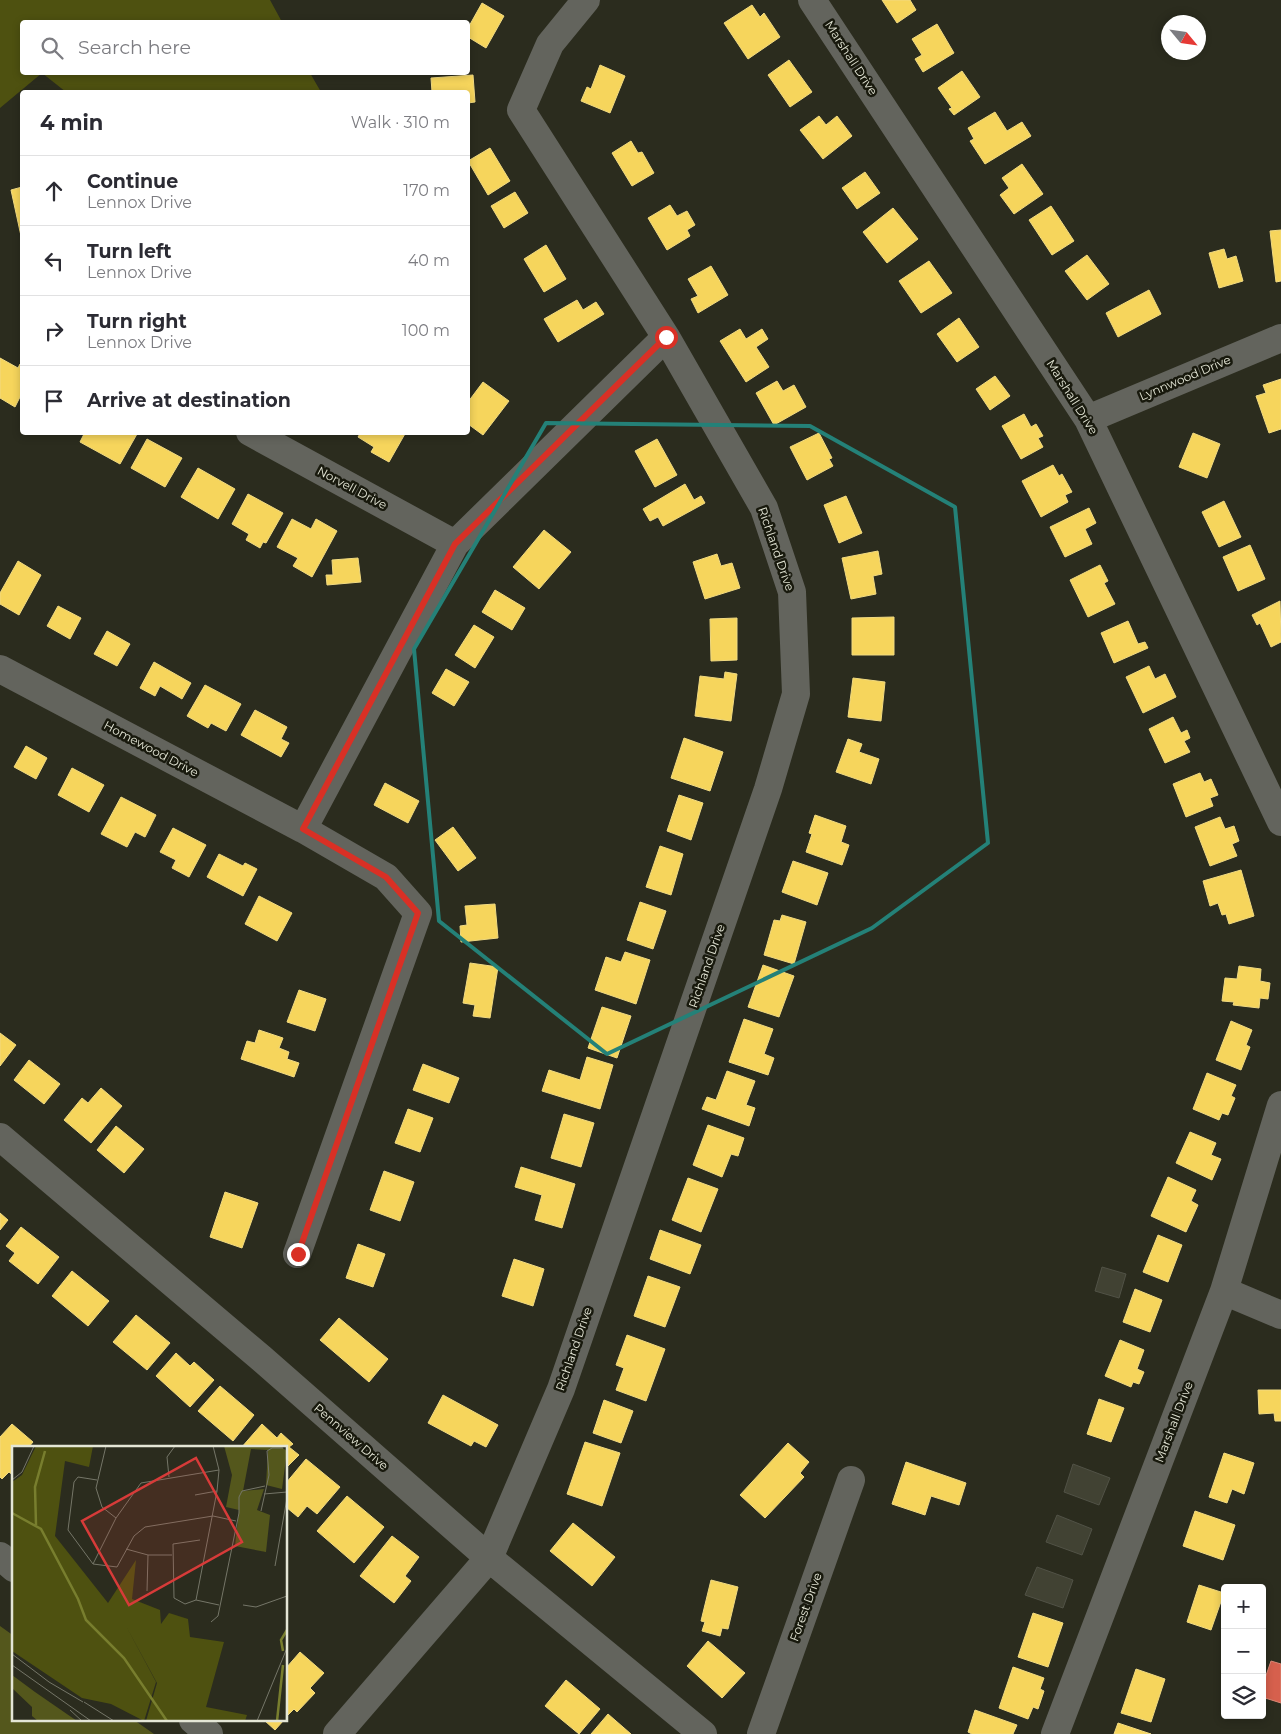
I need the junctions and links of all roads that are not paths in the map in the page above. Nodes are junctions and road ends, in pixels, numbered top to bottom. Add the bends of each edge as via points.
1 (586, 0) edge
2 (812, 0) edge
3 (666, 337) junction
4 (1281, 338) edge
5 (1088, 418) junction
6 (255, 435) edge
7 (455, 544) junction
8 (0, 669) edge
9 (1281, 822) edge
10 (303, 829) junction
11 (1281, 1105) edge
12 (0, 1137) edge
13 (298, 1254) dead end
14 (1224, 1291) junction
15 (1281, 1315) edge
16 (851, 1480) dead end
17 (0, 1556) edge
18 (489, 1558) junction
19 (12, 1566) edge
20 (195, 1722) edge
21 (209, 1734) edge
22 (337, 1734) edge
23 (703, 1734) edge
24 (761, 1734) edge
25 (1055, 1734) edge

1 - 3 street, Richland Drive via 550,44 521,110
2 - 5 street, Marshall Drive
3 - 7 street
3 - 18 street, Richland Drive via 764,508 792,592 796,694 768,790 561,1389
4 - 5 street, Lynnwood Drive
5 - 9 street, Marshall Drive
6 - 7 street, Norvell Drive
7 - 10 street
8 - 10 street, Homewood Drive
10 - 13 street, Homewood Drive via 386,877 418,913
11 - 14 street, Marshall Drive
12 - 18 street, Pennview Drive via 261,1358
14 - 15 street
14 - 25 street, Marshall Drive
16 - 24 street, Forest Drive
17 - 19 street
18 - 22 street, Richland Drive
18 - 23 street, Pennview Drive
20 - 21 street

